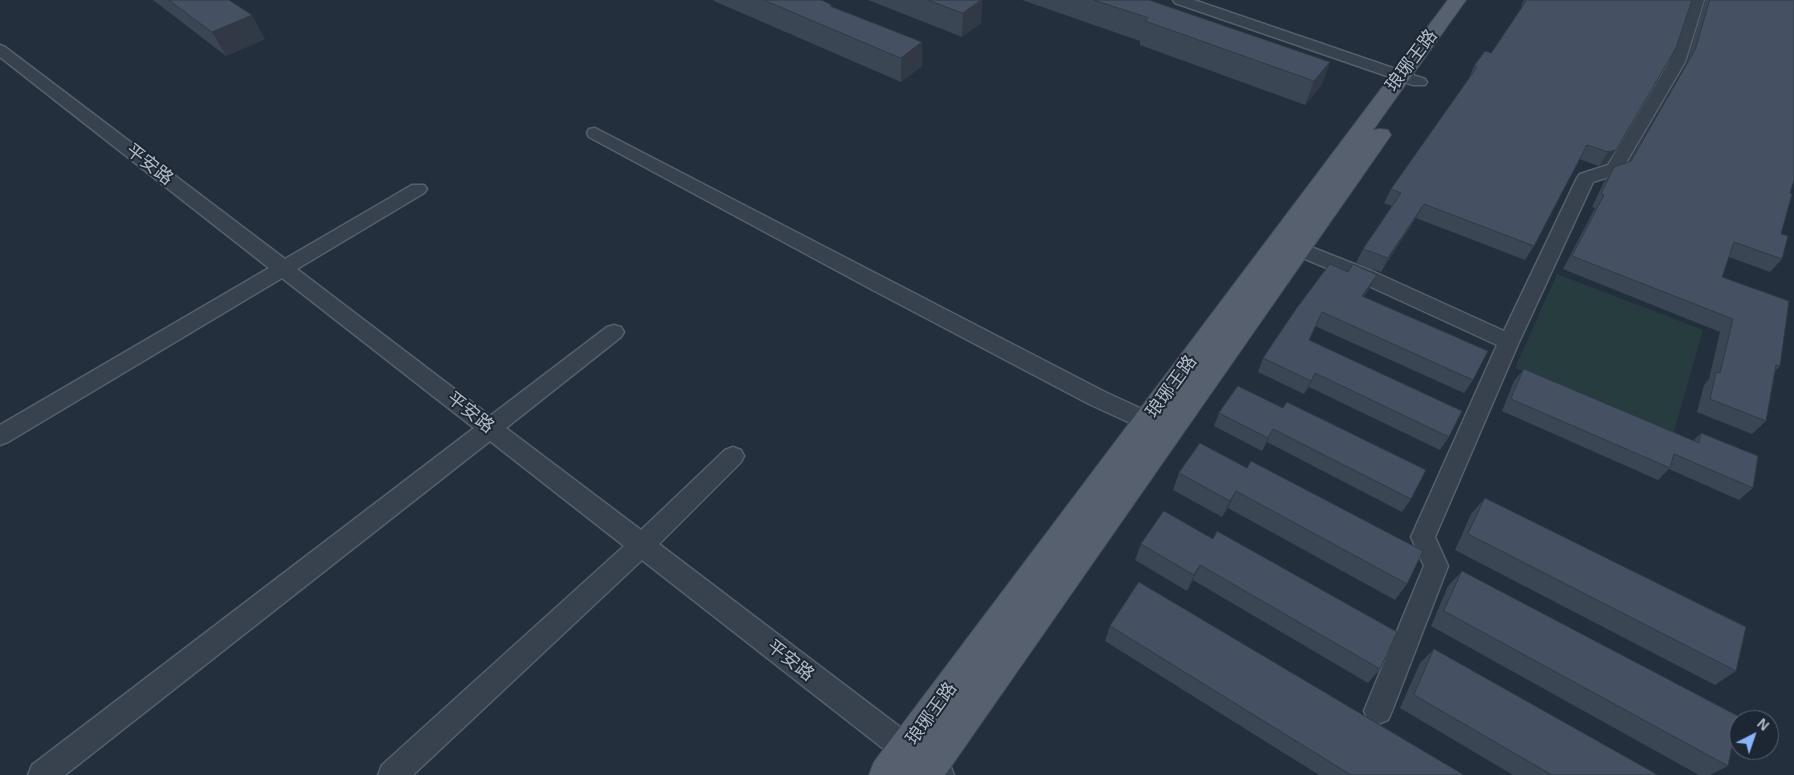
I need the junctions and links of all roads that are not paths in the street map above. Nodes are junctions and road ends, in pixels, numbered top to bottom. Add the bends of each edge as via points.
1 (1180, 0) edge
2 (1457, 0) edge
3 (1478, 0) edge
4 (1697, 0) edge
5 (0, 50) edge
6 (1410, 79) junction
7 (595, 133) dead end
8 (418, 190) dead end
9 (1289, 245) junction
10 (284, 269) junction
11 (614, 332) dead end
12 (1509, 342) junction
13 (1147, 421) junction
14 (490, 428) junction
15 (0, 436) edge
16 (733, 456) dead end
17 (641, 546) junction
18 (1378, 710) dead end
19 (906, 750) junction
20 (931, 772) edge
21 (42, 775) edge
22 (392, 775) edge
23 (887, 775) edge

1 - 6 street
2 - 6 main road, 琅琊王路
3 - 6 main road, 琅琊王路
4 - 12 street via 1677,62 1614,169 1586,178
5 - 10 street, 平安路
6 - 9 main road, 琅琊王路
7 - 13 street via 876,283
8 - 10 street
9 - 12 street
9 - 13 main road, 琅琊王路
9 - 20 main road, 琅琊王路
10 - 14 street, 平安路
10 - 15 street
11 - 14 street
12 - 18 street via 1423,537 1436,566
13 - 19 main road, 琅琊王路
14 - 17 street, 平安路
14 - 21 street
16 - 17 street
17 - 19 street, 平安路
17 - 22 street
19 - 20 street, 平安路
19 - 23 main road, 琅琊王路

